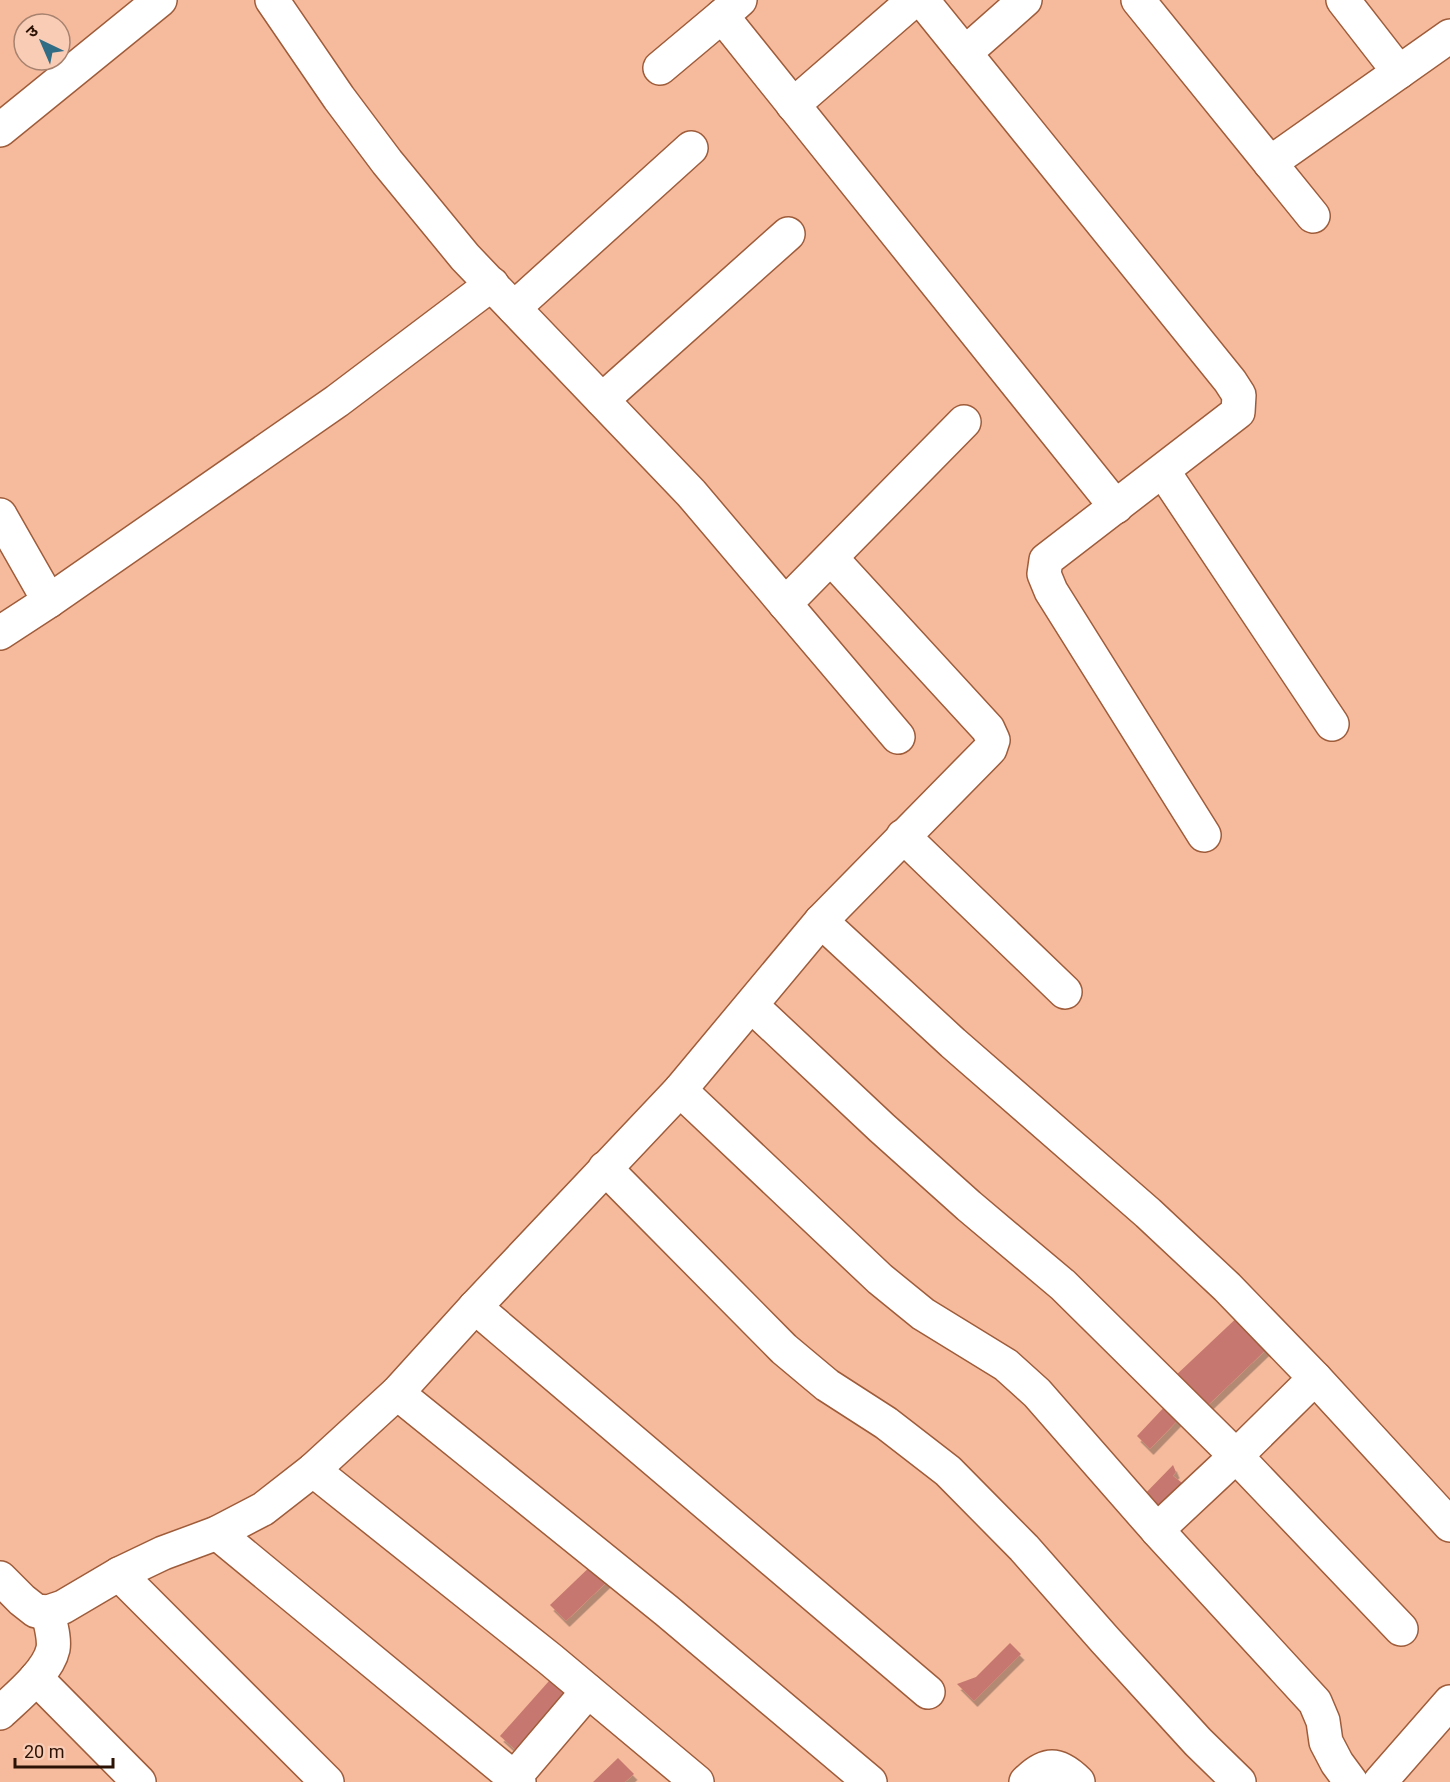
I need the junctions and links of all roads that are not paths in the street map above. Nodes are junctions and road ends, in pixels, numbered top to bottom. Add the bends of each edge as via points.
1 (160, 0) edge
2 (272, 0) edge
3 (914, 0) edge
4 (922, 0) edge
5 (1025, 0) edge
6 (1138, 0) edge
7 (1343, 0) edge
8 (731, 8) edge
9 (1450, 36) edge
10 (965, 53) junction
11 (660, 68) dead end
12 (1399, 72) junction
13 (793, 105) junction
14 (0, 130) edge
15 (691, 148) dead end
16 (1270, 163) junction
17 (1314, 216) dead end
18 (788, 234) dead end
19 (492, 284) junction
20 (514, 308) junction
21 (602, 400) junction
22 (964, 422) dead end
23 (1163, 471) junction
24 (1116, 507) junction
25 (0, 515) edge
26 (831, 558) junction
27 (49, 601) junction
28 (785, 604) junction
29 (0, 633) edge
30 (1332, 724) dead end
31 (898, 737) dead end
32 (1204, 835) dead end
33 (903, 836) junction
34 (821, 921) junction
35 (1065, 992) dead end
36 (752, 1006) junction
37 (681, 1090) junction
38 (605, 1168) junction
39 (475, 1307) junction
40 (1315, 1378) junction
41 (397, 1393) junction
42 (1236, 1456) junction
43 (313, 1470) junction
44 (1450, 1525) edge
45 (1157, 1530) junction
46 (217, 1533) junction
47 (119, 1574) junction
48 (0, 1578) edge
49 (48, 1612) junction
50 (1401, 1629) dead end
51 (36, 1678) junction
52 (588, 1691) junction
53 (928, 1692) dead end
54 (1450, 1702) edge
55 (0, 1713) edge
56 (1394, 1777) edge
57 (517, 1780) edge
58 (139, 1782) edge
59 (327, 1782) edge
60 (698, 1782) edge
61 (870, 1782) edge
62 (1026, 1782) edge
63 (1078, 1782) edge
64 (1239, 1782) edge
65 (1351, 1782) edge

1 - 14 street
2 - 19 street via 387,162
3 - 13 street
4 - 10 street
5 - 10 street
6 - 16 street
7 - 12 street
8 - 11 street
8 - 13 street
9 - 12 street
10 - 23 street via 1239,395 1238,412
12 - 16 street
13 - 24 street
15 - 20 street
16 - 17 street
18 - 21 street
19 - 20 street
19 - 27 street via 337,401
20 - 21 street
21 - 28 street via 691,493
22 - 26 street
23 - 24 street
23 - 30 street
24 - 32 street via 1047,560 1044,574
25 - 27 street
26 - 28 street
26 - 33 street via 983,723 993,740 990,748
27 - 29 street
28 - 31 street
33 - 34 street
33 - 35 street
34 - 36 street
34 - 40 street via 953,1043 1148,1213
36 - 37 street
36 - 42 street via 882,1128 1063,1285
37 - 38 street
37 - 45 street via 880,1279 923,1314 1006,1365 1037,1393
38 - 39 street
38 - 64 street via 784,1349 948,1471
39 - 41 street
39 - 53 street
40 - 42 street
40 - 44 street
41 - 43 street
41 - 61 street via 639,1588
42 - 45 street
42 - 50 street
43 - 46 street via 263,1509
43 - 52 street
45 - 65 street via 1315,1702 1326,1742
46 - 47 street
46 - 57 street
47 - 49 street
47 - 59 street
48 - 49 street via 36,1611
49 - 51 street via 53,1649
51 - 55 street
51 - 58 street
52 - 57 street
52 - 60 street
54 - 56 street
62 - 63 street via 1050,1766 1066,1770

